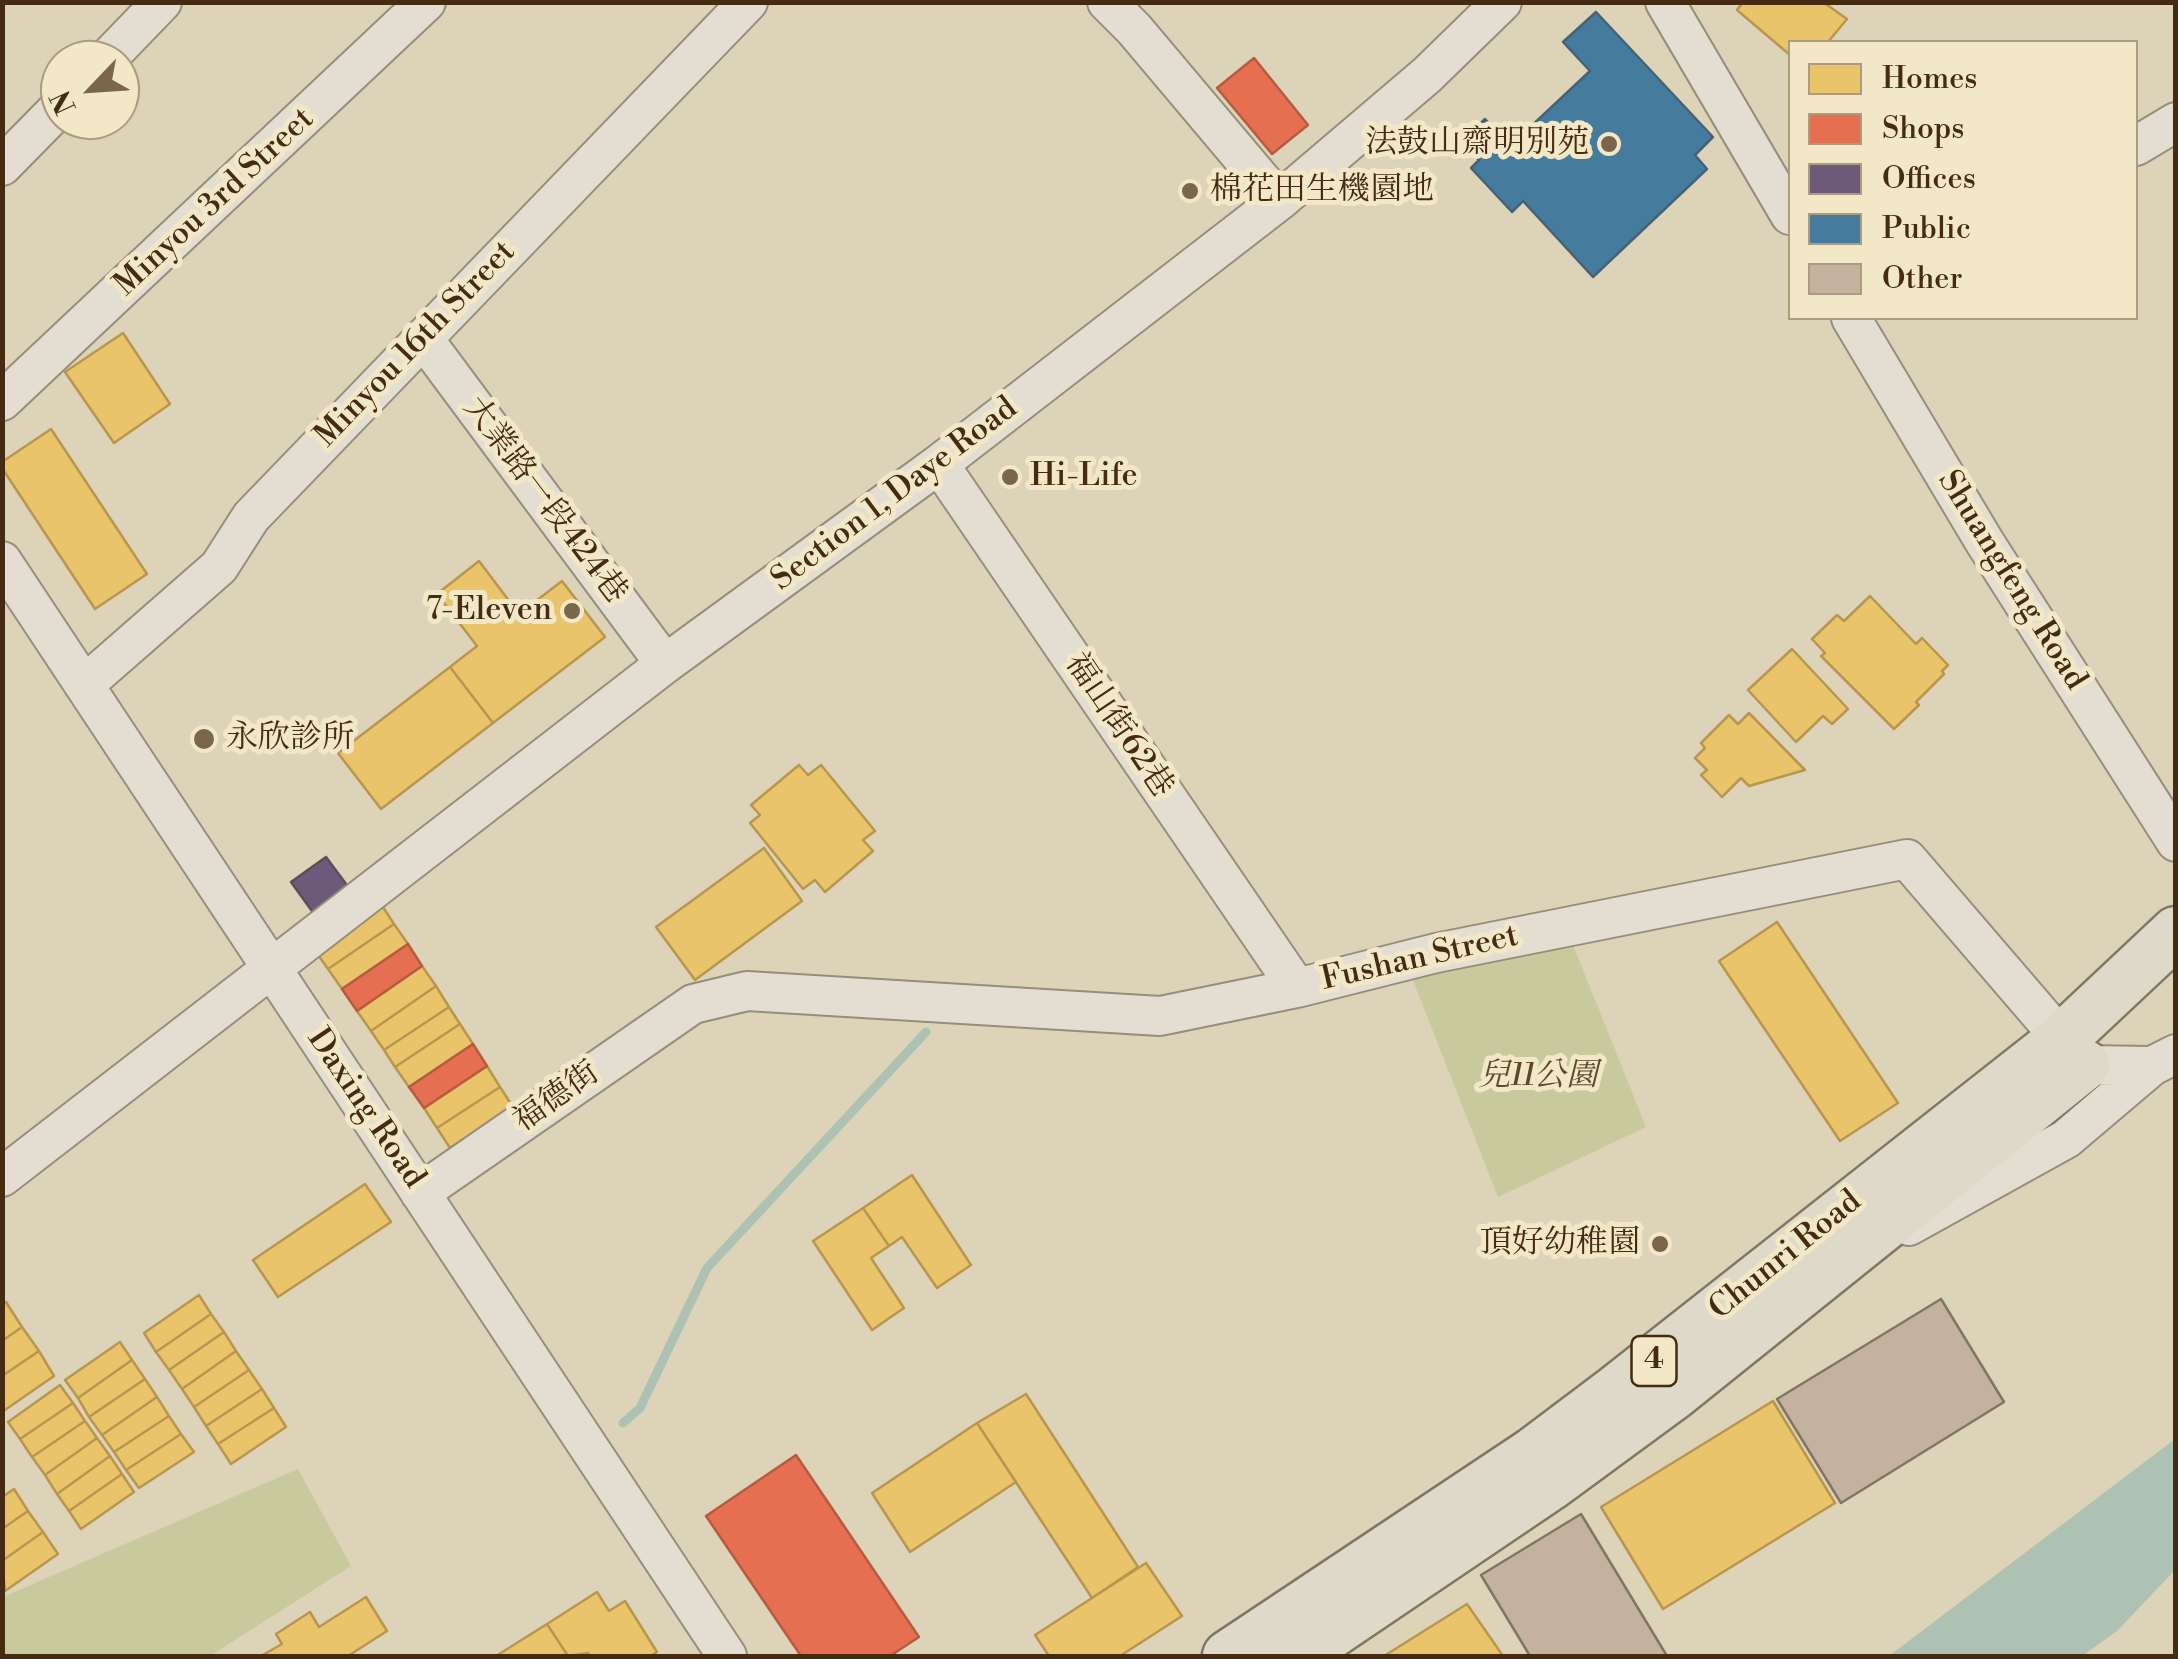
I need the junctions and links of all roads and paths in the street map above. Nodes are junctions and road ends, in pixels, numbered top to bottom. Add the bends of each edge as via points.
1 (162, 2) edge
2 (426, 2) edge
3 (748, 2) edge
4 (1107, 2) edge
5 (1502, 2) edge
6 (1665, 2) edge
7 (125, 40) edge
8 (2176, 122) edge
9 (40, 128) edge
10 (2138, 145) edge
11 (2, 166) edge
12 (1279, 201) junction
13 (1788, 212) edge
14 (1858, 320) edge
15 (422, 338) junction
16 (2, 401) edge
17 (939, 464) junction
18 (2, 561) edge
19 (665, 664) junction
20 (84, 685) junction
21 (2176, 842) edge
22 (2176, 932) edge
23 (272, 969) junction
24 (2176, 974) edge
25 (1297, 988) junction
26 (693, 1004) joint
27 (2073, 1052) junction
28 (2164, 1060) edge
29 (2, 1177) edge
30 (420, 1193) junction
31 (1823, 1274) junction
32 (727, 1656) edge
33 (1228, 1656) edge
34 (1296, 1656) edge

1 - 7 street
2 - 16 street, Minyou 3rd Street
3 - 15 street, Minyou 16th Street
4 - 12 street
5 - 12 street, Section 1, Daye Road
6 - 13 street
8 - 10 street
9 - 11 street
12 - 17 street, Section 1, Daye Road
14 - 21 street, Shuangfeng Road via 1984,541
15 - 19 street, 大業路一段424巷
15 - 20 street, Minyou 16th Street via 251,518 219,567
17 - 19 street, Section 1, Daye Road
17 - 25 street, 福山街62巷
18 - 20 street, Daxing Road
19 - 23 street, Section 1, Daye Road
20 - 23 street, Daxing Road
22 - 27 main road, Chunri Road / 4
23 - 29 street, Section 1, Daye Road
23 - 30 street, Daxing Road
24 - 27 main road, Chunri Road / 4
25 - 26 street, Fushan Street via 1160,1016 747,991
25 - 27 street, Fushan Street via 1436,952 1907,859
26 - 30 street, 福德街
27 - 28 street
27 - 31 main road, Chunri Road / 4
27 - 33 main road, Chunri Road / 4 via 1533,1453
28 - 31 street via 2066,1140
30 - 32 street, Daxing Road
31 - 34 main road, Chunri Road / 4 via 1566,1474

